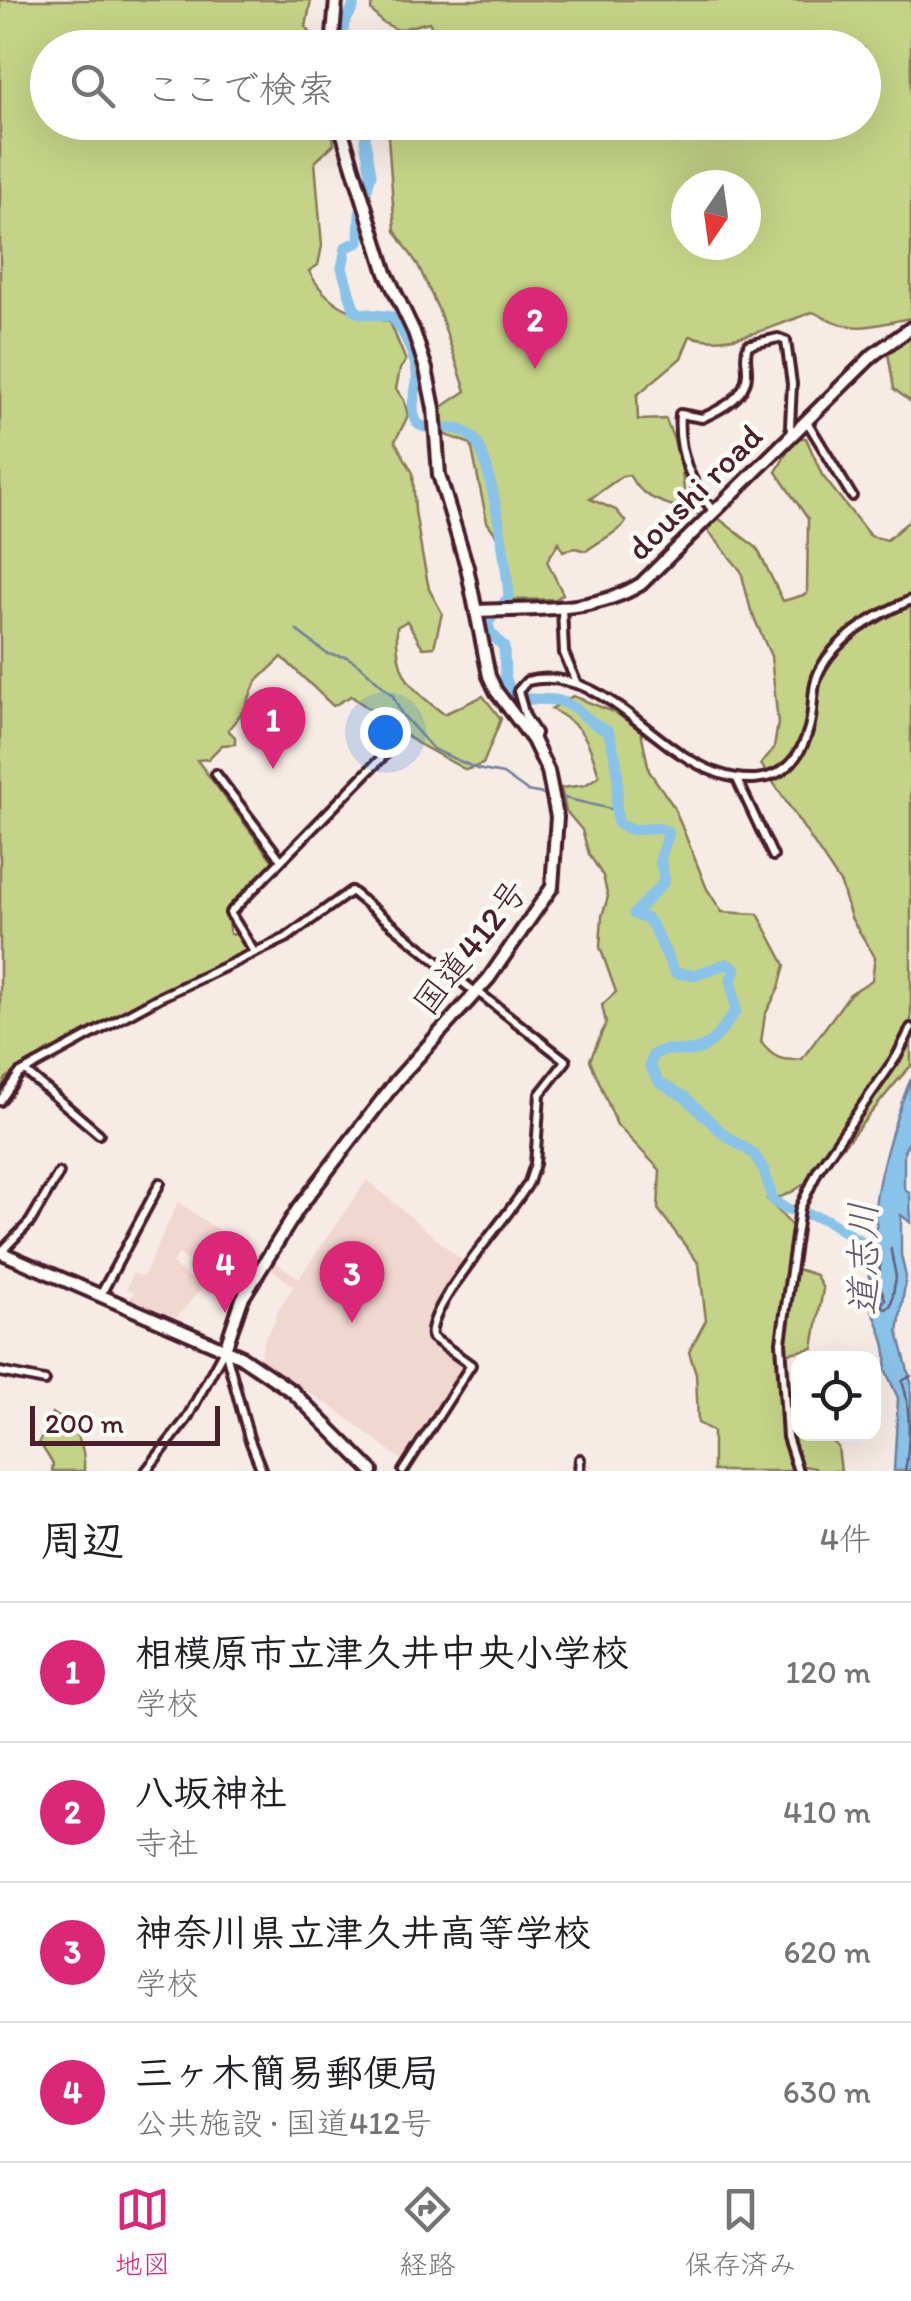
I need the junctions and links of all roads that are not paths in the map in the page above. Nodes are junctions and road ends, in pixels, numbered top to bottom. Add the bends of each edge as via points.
1 (336, 0) edge
2 (335, 30) edge
3 (345, 140) edge
4 (911, 328) edge
5 (806, 420) junction
6 (792, 434) junction
7 (852, 496) dead end
8 (714, 513) junction
9 (911, 600) edge
10 (562, 606) junction
11 (476, 611) junction
12 (578, 684) junction
13 (533, 740) junction
14 (392, 747) dead end
15 (216, 774) dead end
16 (737, 779) junction
17 (773, 856) dead end
18 (281, 860) junction
19 (254, 952) junction
20 (477, 992) junction
21 (911, 1028) edge
22 (25, 1071) junction
23 (0, 1101) edge
24 (98, 1134) dead end
25 (59, 1174) dead end
26 (160, 1183) dead end
27 (0, 1252) edge
28 (100, 1296) junction
29 (224, 1349) junction
30 (0, 1372) edge
31 (45, 1381) dead end
32 (580, 1460) dead end
33 (146, 1471) edge
34 (262, 1471) edge
35 (372, 1471) edge
36 (403, 1471) edge
37 (580, 1471) edge
38 (798, 1471) edge

1 - 2 highway
3 - 11 highway, 国道412号 via 386,273 426,369 443,494
4 - 5 highway, doushi road
5 - 6 highway, doushi road
5 - 7 street
6 - 8 highway, doushi road
6 - 8 street via 786,341 748,346 746,381 737,397 702,418 680,414 678,435 690,478
8 - 10 highway, doushi road via 632,590 603,602
9 - 16 street via 860,628 827,659 814,684 806,738 790,767 773,776
10 - 11 highway, doushi road
10 - 12 street via 564,653
11 - 13 highway, 国道412号 via 488,676
12 - 13 street via 524,682 518,696 537,736
12 - 16 street via 696,764
13 - 20 highway, 国道412号 via 548,771 557,817 552,887
14 - 18 street
15 - 18 street
16 - 17 street
18 - 19 street via 230,913
19 - 20 street via 307,925 351,891
19 - 22 street
20 - 29 highway, 国道412号 via 397,1080 298,1209 247,1288
20 - 36 street via 566,1061 540,1094 529,1182 431,1328 432,1338 472,1365
21 - 38 street via 800,1208 781,1359 787,1437
22 - 23 street
22 - 24 street
25 - 27 street via 30,1222
26 - 28 street
27 - 28 highway
28 - 29 highway
29 - 33 street via 186,1420
29 - 34 street
29 - 35 highway via 293,1392
30 - 31 street
32 - 37 street

